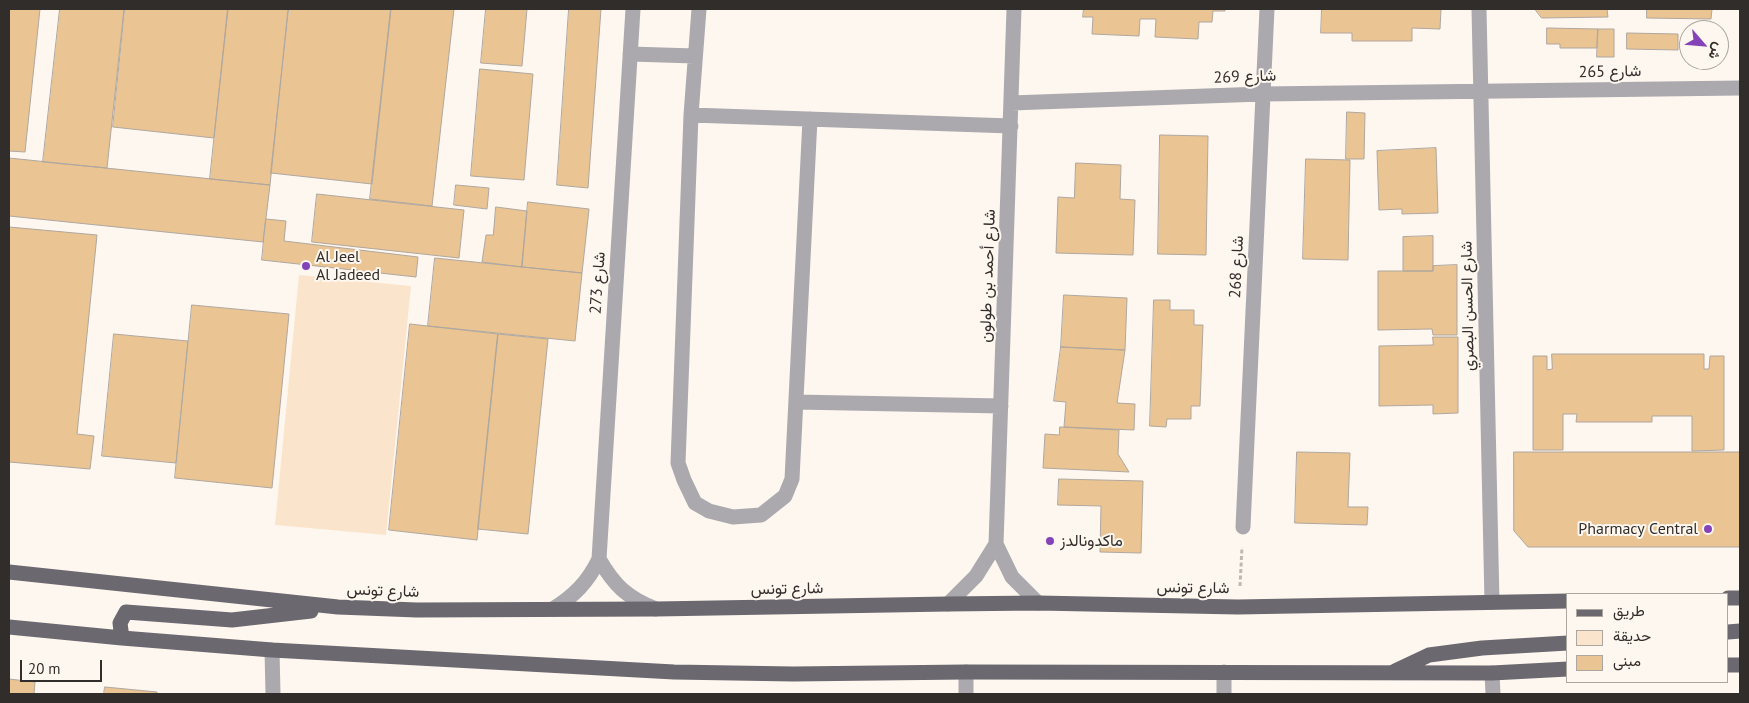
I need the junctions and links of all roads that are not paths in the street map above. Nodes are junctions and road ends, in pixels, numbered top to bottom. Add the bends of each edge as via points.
1 (633, 9) edge
2 (699, 9) edge
3 (1014, 9) edge
4 (1267, 9) edge
5 (1480, 9) edge
6 (630, 54) junction
7 (695, 56) junction
8 (1740, 88) edge
9 (1480, 91) junction
10 (1262, 94) junction
11 (1011, 103) junction
12 (691, 114) junction
13 (810, 119) junction
14 (1011, 126) junction
15 (796, 402) junction
16 (1001, 406) junction
17 (1243, 527) road end
18 (996, 544) junction
19 (599, 559) junction
20 (9, 572) edge
21 (1566, 601) edge
22 (1492, 602) junction
23 (1038, 603) junction
24 (948, 604) junction
25 (338, 607) junction
26 (553, 609) junction
27 (656, 609) junction
28 (9, 626) edge
29 (122, 638) junction
30 (1566, 643) edge
31 (272, 650) junction
32 (1566, 669) edge
33 (966, 672) junction
34 (1224, 672) junction
35 (1391, 673) junction
36 (1492, 673) junction
37 (274, 694) edge
38 (966, 694) edge
39 (1224, 694) edge
40 (1494, 694) edge

1 - 6 street, شارع 273
2 - 7 street
3 - 11 street, شارع أحمد بن طولون
4 - 10 street, شارع 268
5 - 9 street, شارع الحسن البصري
6 - 7 street
6 - 19 street, شارع 273
7 - 12 street
8 - 9 street, شارع 265
9 - 10 street, شارع 269
9 - 22 street, شارع الحسن البصري
10 - 11 street, شارع 269
10 - 17 street, شارع 268
11 - 14 street, شارع أحمد بن طولون
12 - 13 street
12 - 15 street via 678,463 695,503 708,511 733,517 761,515 786,496 792,479
13 - 14 street
13 - 15 street
14 - 16 street, شارع أحمد بن طولون
15 - 16 street
16 - 18 street, شارع أحمد بن طولون
18 - 23 street, شارع أحمد بن طولون via 1012,577
18 - 24 street, شارع أحمد بن طولون via 976,576
19 - 26 street, شارع 273 via 581,588
19 - 27 street via 608,576 622,591
20 - 25 main road, شارع تونس
21 - 22 main road, شارع تونس
22 - 23 main road, شارع تونس via 1238,607
23 - 24 main road, شارع تونس
24 - 27 main road, شارع تونس
25 - 26 main road, شارع تونس
25 - 29 main road via 232,620 126,612 120,623
26 - 27 main road, شارع تونس
28 - 29 main road
29 - 31 main road
30 - 35 main road via 1429,654
31 - 33 main road via 674,672
31 - 37 street
32 - 36 main road
33 - 34 main road
33 - 38 street
34 - 35 main road
34 - 39 street
35 - 36 main road
36 - 40 street

